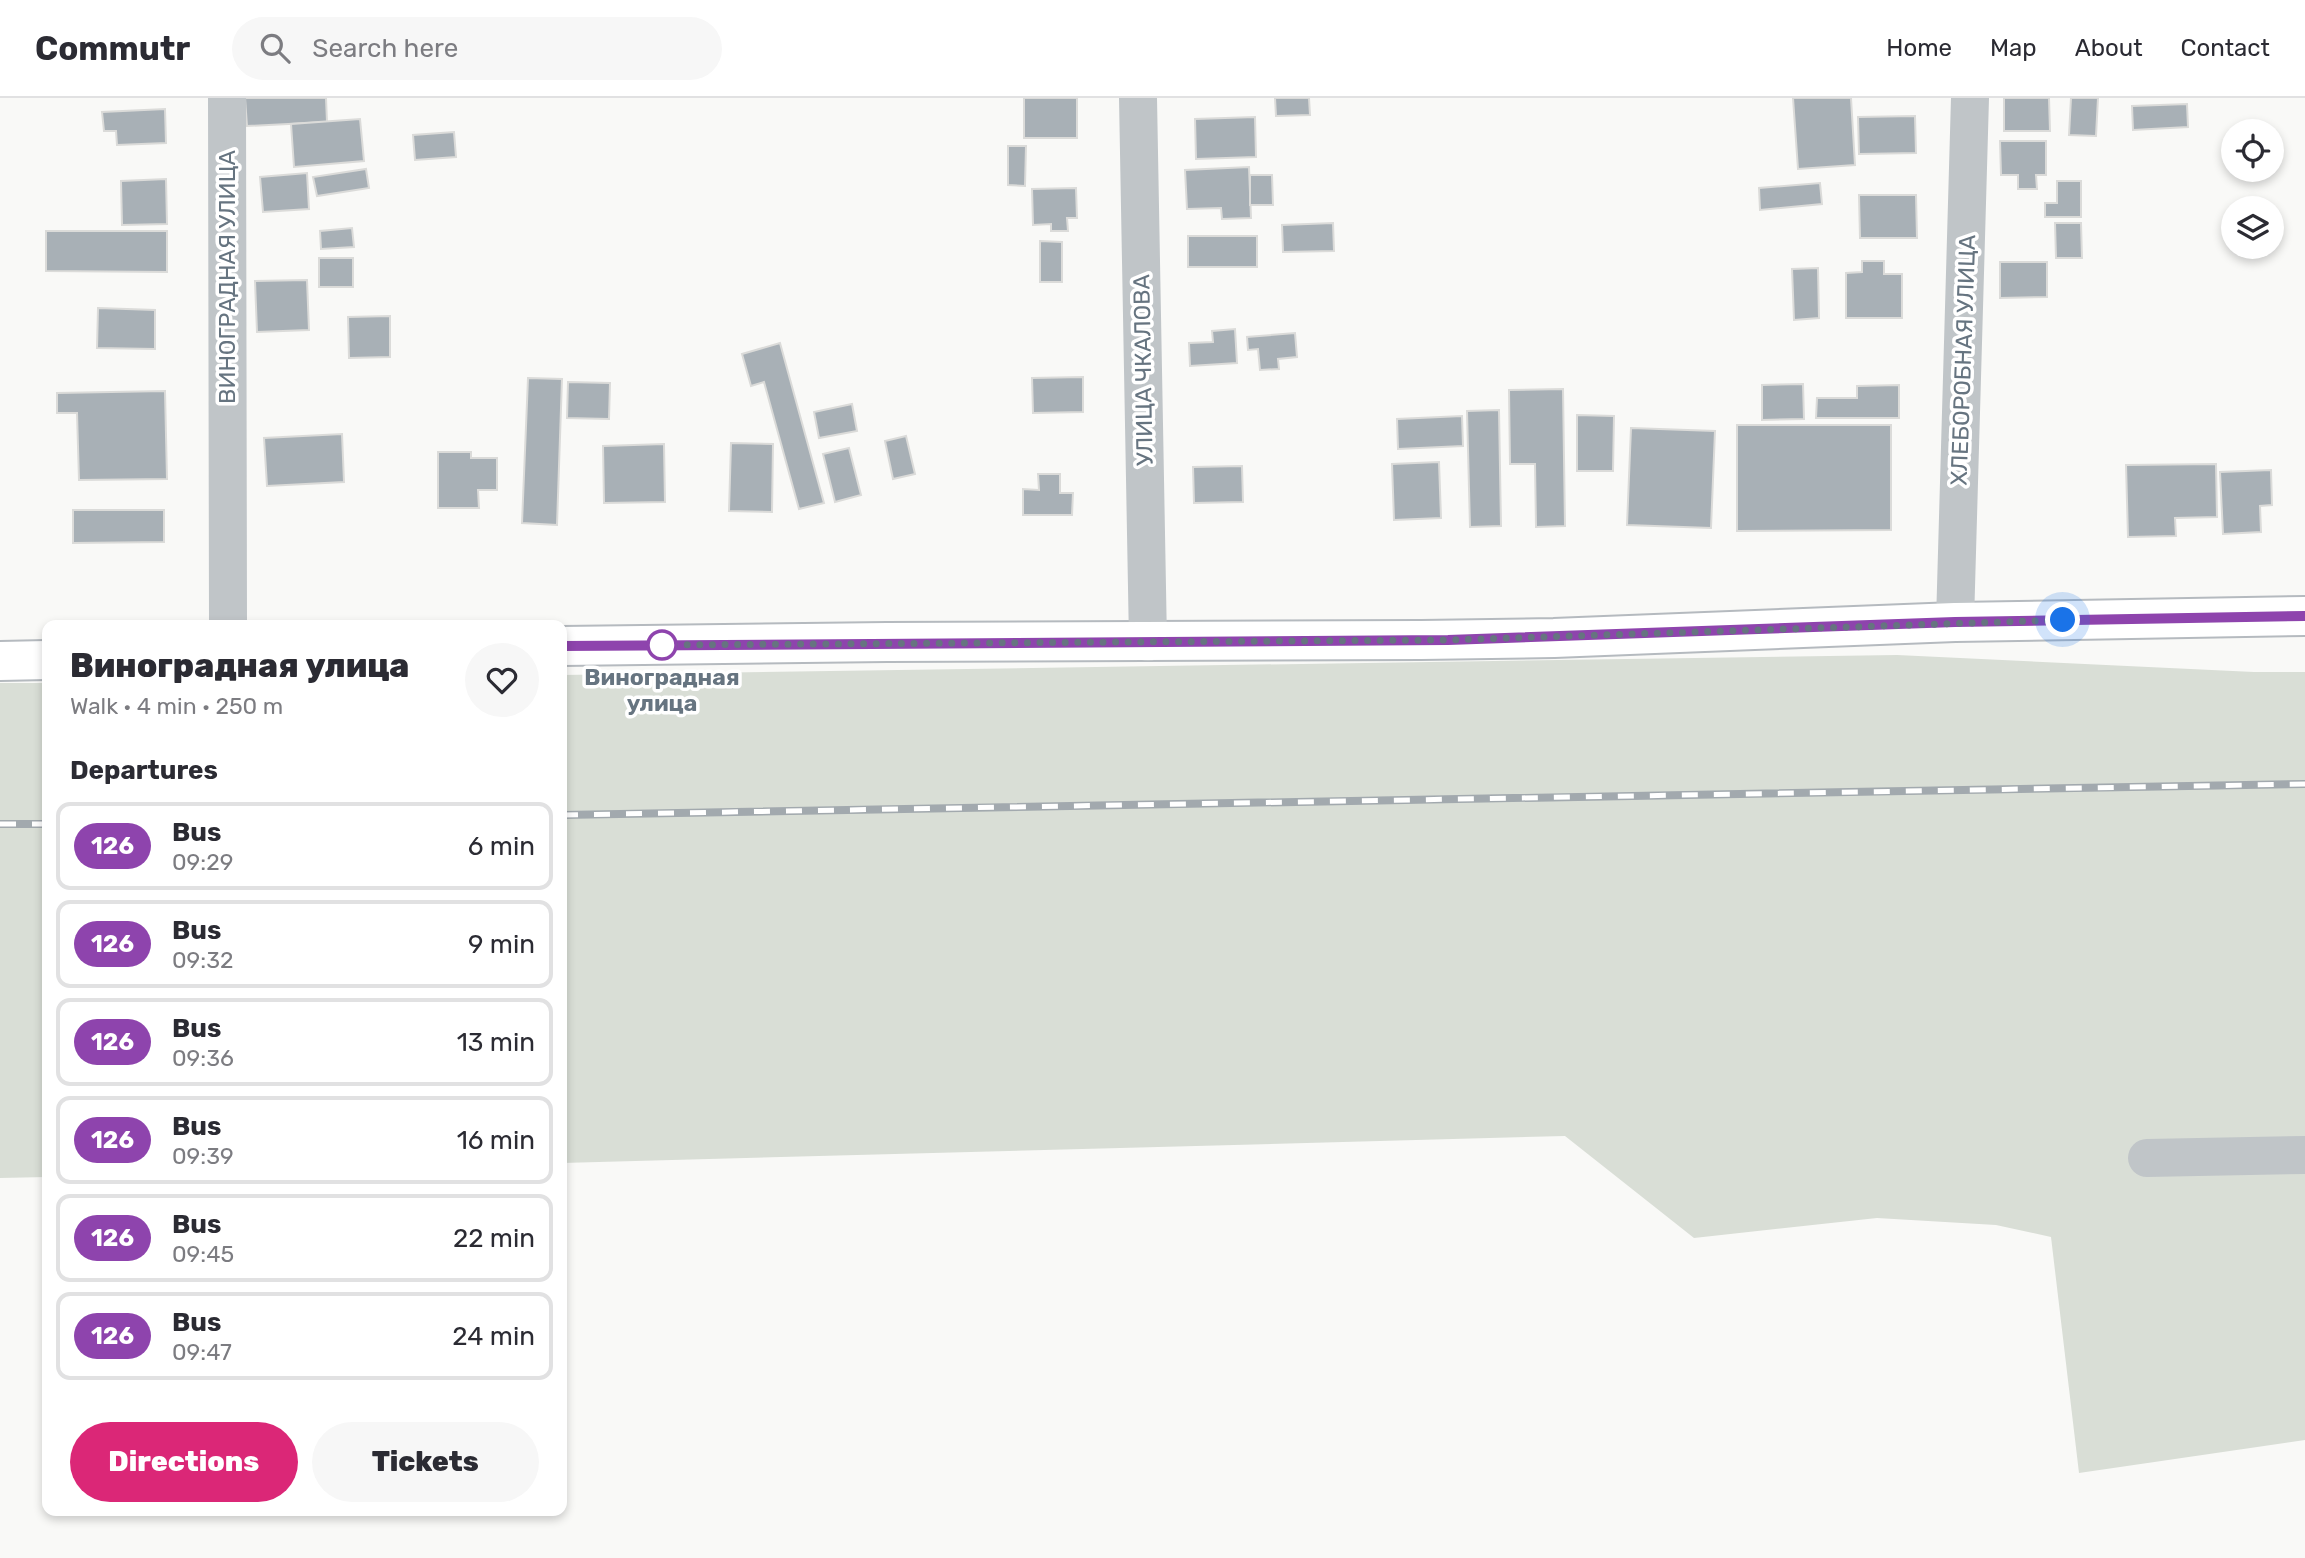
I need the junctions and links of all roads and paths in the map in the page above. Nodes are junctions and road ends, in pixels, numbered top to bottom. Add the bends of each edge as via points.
1 (227, 98) edge
2 (1138, 98) edge
3 (1970, 98) edge
4 (2305, 616) edge
5 (228, 620) edge
6 (1955, 622) junction
7 (1148, 642) junction
8 (567, 646) edge
9 (42, 660) edge
10 (0, 661) edge
11 (2305, 1156) edge
12 (2147, 1158) dead end

1 - 5 street, ВИНОГРАДНАЯ УЛИЦА
2 - 7 street, УЛИЦА ЧКАЛОВА
3 - 6 street, ХЛЕБОРОБНАЯ УЛИЦА
4 - 6 main road
6 - 7 main road via 1540,638
7 - 8 main road
9 - 10 main road
11 - 12 street

